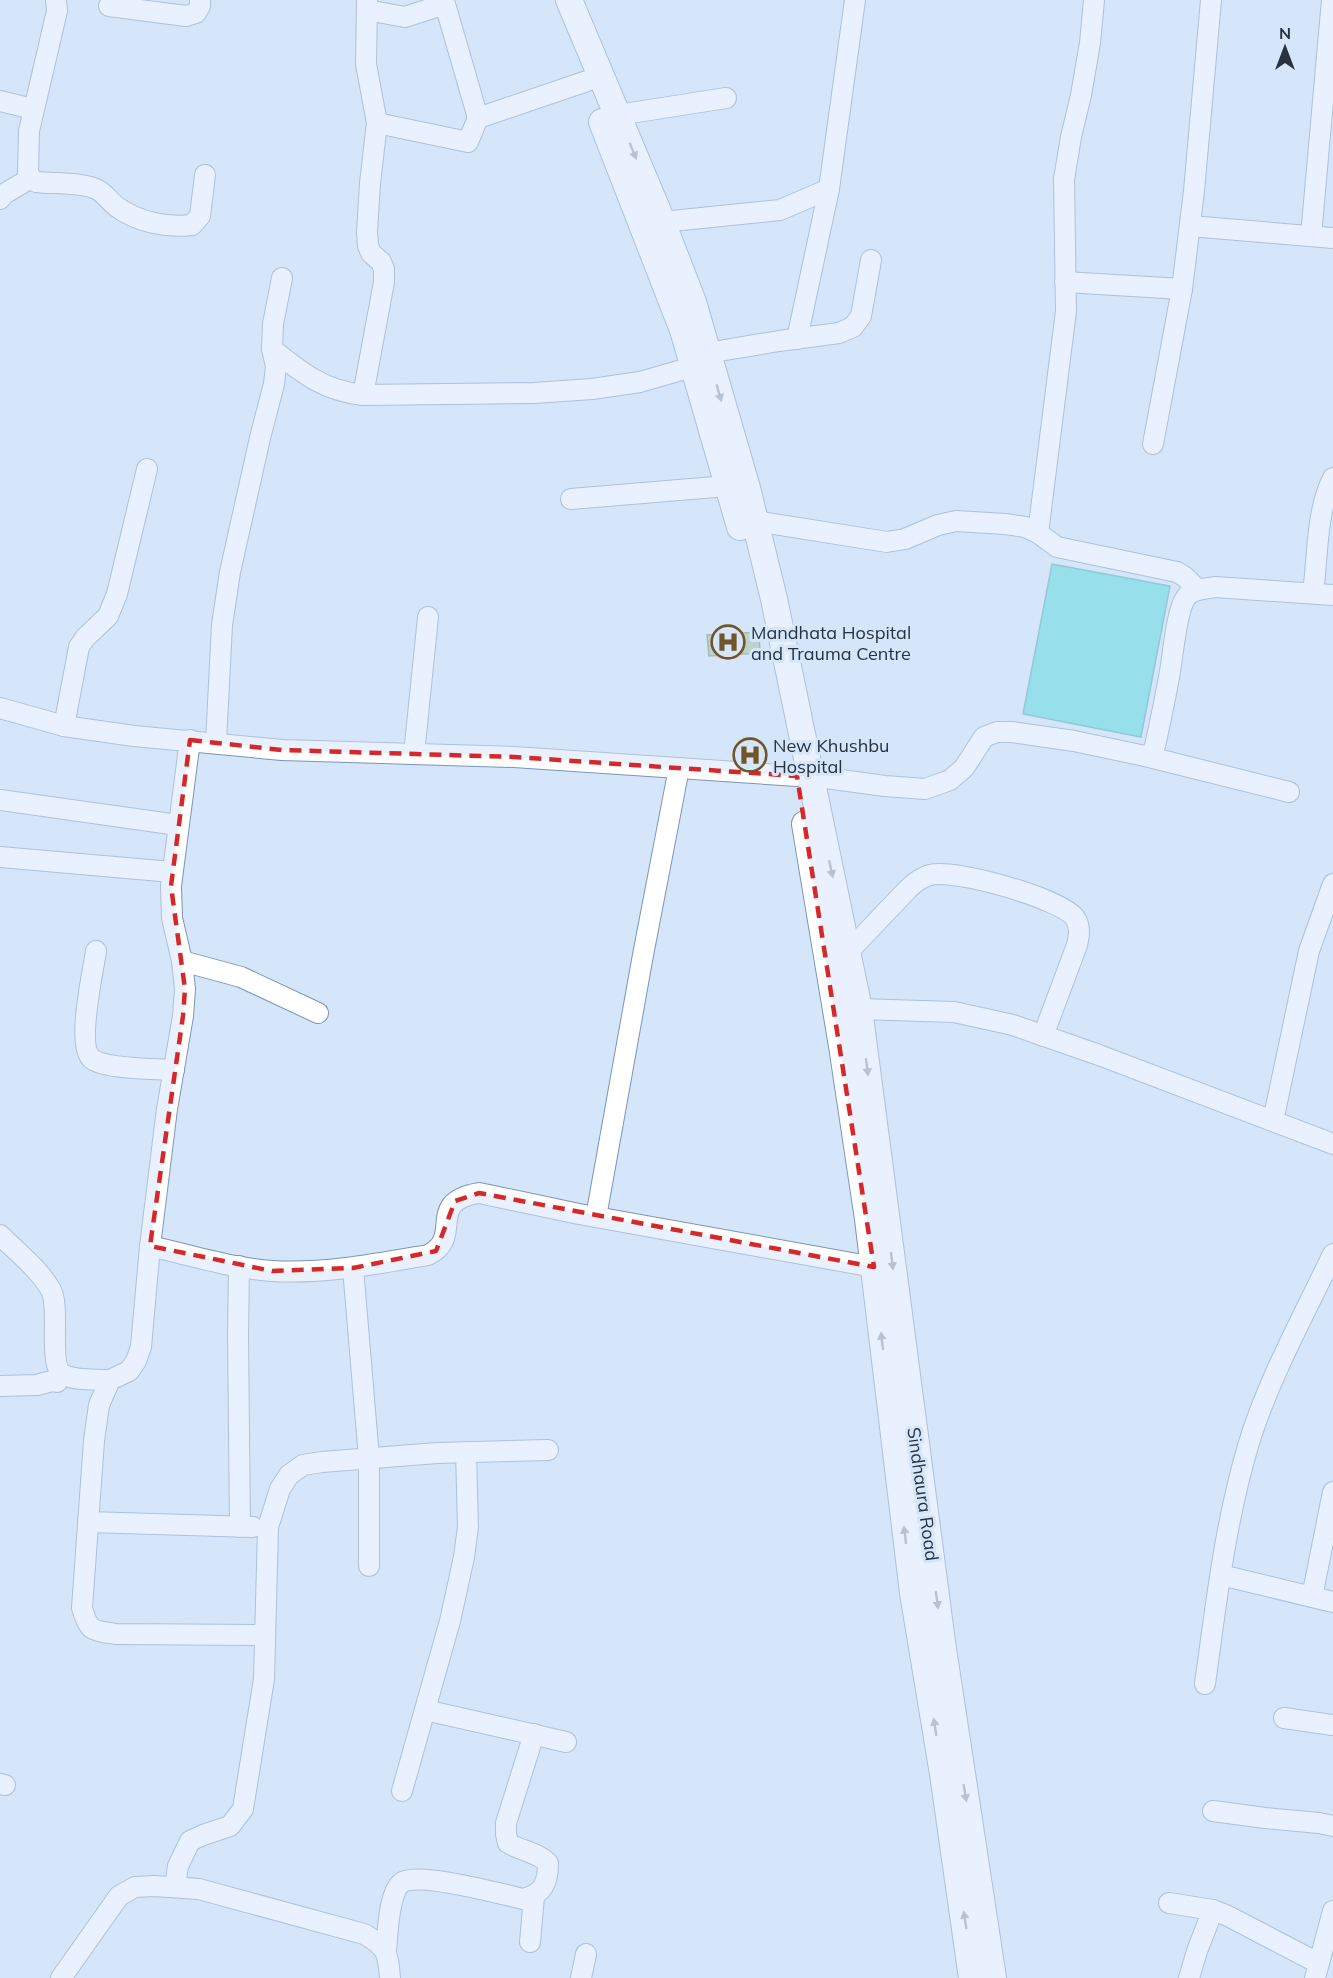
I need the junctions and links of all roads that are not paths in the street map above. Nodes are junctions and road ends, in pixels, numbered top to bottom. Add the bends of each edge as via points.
1 (56, 0) edge
2 (200, 0) edge
3 (553, 0) edge
4 (569, 0) edge
5 (855, 0) edge
6 (1094, 0) edge
7 (1210, 0) edge
8 (1332, 0) edge
9 (367, 5) edge
10 (109, 6) dead end
11 (587, 81) junction
12 (1329, 82) edge
13 (726, 98) dead end
14 (0, 101) edge
15 (33, 109) junction
16 (618, 115) junction
17 (478, 118) junction
18 (377, 123) junction
19 (205, 175) dead end
20 (31, 178) junction
21 (829, 189) junction
22 (0, 199) edge
23 (662, 222) junction
24 (1190, 226) junction
25 (1311, 236) junction
26 (1333, 238) edge
27 (871, 260) dead end
28 (282, 278) dead end
29 (1065, 282) junction
30 (1182, 289) junction
31 (797, 339) junction
32 (272, 349) junction
33 (700, 360) junction
34 (363, 395) junction
35 (1153, 444) dead end
36 (147, 469) dead end
37 (1333, 478) edge
38 (727, 486) junction
39 (570, 499) dead end
40 (755, 520) junction
41 (1038, 533) junction
42 (1198, 590) junction
43 (1313, 593) junction
44 (1333, 595) edge
45 (428, 616) dead end
46 (0, 708) edge
47 (64, 726) junction
48 (190, 740) junction
49 (216, 742) junction
50 (414, 754) junction
51 (1145, 756) junction
52 (679, 768) junction
53 (804, 776) junction
54 (1289, 792) dead end
55 (0, 800) edge
56 (178, 825) junction
57 (0, 856) edge
58 (172, 872) junction
59 (1333, 884) edge
60 (96, 951) dead end
61 (848, 952) junction
62 (182, 962) junction
63 (860, 1009) junction
64 (318, 1013) dead end
65 (1043, 1036) junction
66 (174, 1070) junction
67 (1273, 1121) junction
68 (1333, 1144) edge
69 (596, 1217) junction
70 (0, 1236) edge
71 (150, 1246) junction
72 (1333, 1254) edge
73 (238, 1266) junction
74 (874, 1267) junction
75 (353, 1268) junction
76 (110, 1380) junction
77 (57, 1382) dead end
78 (0, 1386) edge
79 (548, 1450) dead end
80 (466, 1452) junction
81 (369, 1458) junction
82 (1333, 1492) edge
83 (88, 1521) junction
84 (240, 1527) junction
85 (268, 1527) junction
86 (369, 1566) dead end
87 (1221, 1575) junction
88 (1312, 1597) junction
89 (1333, 1602) edge
90 (266, 1635) junction
91 (1205, 1684) dead end
92 (425, 1710) junction
93 (1284, 1718) dead end
94 (1333, 1725) edge
95 (534, 1734) junction
96 (567, 1742) dead end
97 (402, 1791) dead end
98 (1213, 1811) dead end
99 (1333, 1826) edge
100 (175, 1887) junction
101 (534, 1896) junction
102 (1169, 1903) dead end
103 (1213, 1910) junction
104 (1333, 1911) edge
105 (530, 1942) dead end
106 (386, 1950) junction
107 (586, 1954) dead end
108 (1316, 1970) edge
109 (61, 1978) edge
110 (390, 1978) edge
111 (581, 1978) edge
112 (972, 1978) edge
113 (993, 1978) edge
114 (1189, 1978) edge

1 - 15 street via 57,10
2 - 10 street via 196,13 186,16
3 - 11 street
4 - 16 street
5 - 21 street
6 - 29 street via 1090,44 1064,179
7 - 24 street
8 - 12 street
9 - 17 street via 405,17 445,4
9 - 18 street via 366,64
11 - 17 street
11 - 33 street via 683,330
12 - 25 street
13 - 16 street
14 - 15 street
15 - 20 street via 28,154
16 -> 23 street
17 - 18 street via 468,142
18 - 34 street via 367,232 371,253 384,269 384,282
19 - 20 street via 200,216 192,225 184,226 139,219 94,188 36,182
20 - 22 street
21 - 23 street via 780,210
21 - 31 street
23 - 33 street via 693,302
24 - 25 street
24 - 30 street
25 - 26 street
27 - 31 street via 861,316 853,327
28 - 32 street
29 - 30 street
29 - 41 street via 1066,311
30 - 35 street
31 - 33 street
32 - 34 street via 325,386
32 - 49 street via 276,366 274,384 230,572 222,625
33 - 34 street via 640,382 592,389
33 - 38 street
33 -> 40 street
36 - 47 street via 117,594 108,616 79,647
37 - 43 street via 1321,517
38 - 39 street
38 - 53 street
40 - 41 street via 887,542 956,521 1005,524
40 - 53 street via 774,599
41 - 42 street via 1057,547 1177,572
42 - 43 street
42 - 51 street via 1187,595 1182,607 1155,746
43 - 44 street
45 - 50 street
46 - 47 street
47 - 48 street
48 - 49 street
48 - 56 street
49 - 50 street via 282,750
50 - 52 street
51 - 53 street via 1074,741 997,732 984,737 964,768 950,780 925,789
51 - 54 street
52 - 53 street
52 - 69 street
53 -> 61 street, Sindhaura Road
53 - 74 street
55 - 56 street
56 - 58 street
57 - 58 street
58 - 62 street via 172,918
59 - 67 street via 1309,951
60 - 66 street via 84,1028 91,1059 118,1066
61 - 63 street, Sindhaura Road
61 - 65 street via 907,890 930,875 973,877 1059,905 1078,921 1080,932
62 - 64 street via 241,977
62 - 66 street via 183,1016
63 - 65 street via 954,1012
63 -> 113 street, Sindhaura Road via 941,1631
65 - 67 street
66 - 71 street
67 - 68 street
69 - 74 street
69 - 75 street via 479,1194 465,1196 448,1211 443,1242 436,1251
70 - 76 street via 38,1272 52,1292 56,1366 60,1374
71 - 73 street
71 - 76 street via 136,1361 129,1371
72 - 87 street via 1248,1444 1228,1522
73 - 75 street via 317,1272
73 - 84 street
112 -> 74 street via 912,1593
75 - 81 street
76 - 83 street via 99,1405
77 - 78 street
79 - 80 street
80 - 81 street
80 - 92 street via 468,1527 464,1557
81 - 85 street via 322,1461 303,1465 289,1474
81 - 86 street
82 - 88 street
83 - 84 street
83 - 90 street via 82,1608 87,1624 94,1630 115,1634
84 - 85 street
85 - 90 street
87 - 88 street
87 - 91 street
88 - 89 street
90 - 100 street via 264,1679 243,1809 230,1826 190,1841 178,1866
92 - 95 street
92 - 97 street
93 - 94 street
95 - 96 street
95 - 101 street via 506,1834 508,1843 542,1856 548,1863 546,1881
98 - 99 street
100 - 106 street via 199,1889 364,1934
100 - 109 street via 135,1887 119,1896
101 - 105 street
101 - 106 street via 523,1899 430,1880 407,1880 400,1884 392,1902
102 - 103 street
103 - 108 street
103 - 114 street
104 - 108 street
106 - 110 street
107 - 111 street

